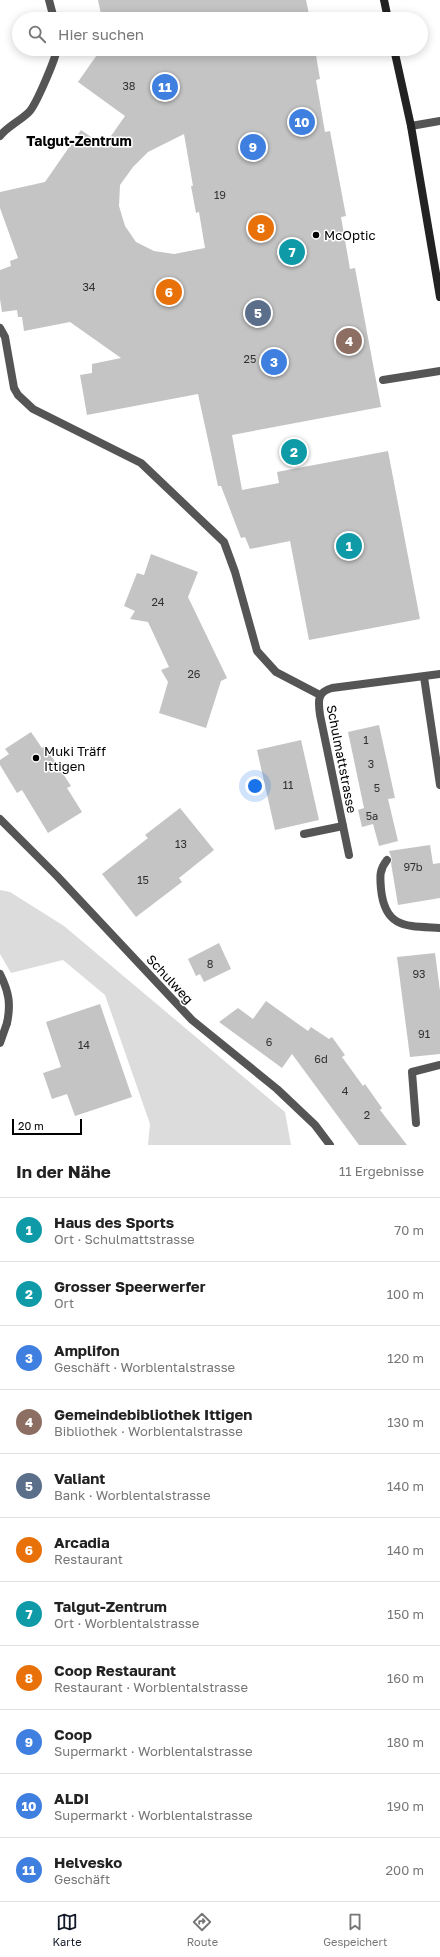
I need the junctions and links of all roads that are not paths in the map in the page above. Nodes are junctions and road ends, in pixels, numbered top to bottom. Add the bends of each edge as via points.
1 (49, 0) edge
2 (384, 0) edge
3 (52, 12) edge
4 (387, 12) edge
5 (55, 56) edge
6 (396, 56) edge
7 (440, 121) edge
8 (411, 126) junction
9 (0, 136) edge
10 (440, 297) edge
11 (0, 328) edge
12 (440, 371) edge
13 (383, 380) dead end
14 (440, 674) edge
15 (424, 676) junction
16 (320, 695) junction
17 (440, 785) edge
18 (0, 819) edge
19 (343, 826) junction
20 (304, 834) dead end
21 (349, 855) dead end
22 (387, 860) dead end
23 (440, 928) edge
24 (0, 974) edge
25 (0, 1043) edge
26 (440, 1065) edge
27 (416, 1123) dead end
28 (330, 1145) edge

1 - 3 street
2 - 4 main road
5 - 9 street via 30,111 5,129
6 - 8 main road
7 - 8 street
8 - 10 main road
11 - 16 street via 5,337 14,388 24,403 141,463 224,542 257,651 276,672
12 - 13 street
14 - 15 street, Schulmattstrasse
15 - 16 street, Schulmattstrasse via 332,688
15 - 17 street
16 - 19 street, Schulmattstrasse via 318,704
18 - 28 street, Schulweg via 192,1020 277,1089 315,1125
19 - 20 street
19 - 21 street, Schulmattstrasse
22 - 23 street via 381,867 380,874 382,900 390,918 414,926
24 - 25 street via 9,996 10,1008
26 - 27 street via 412,1072

